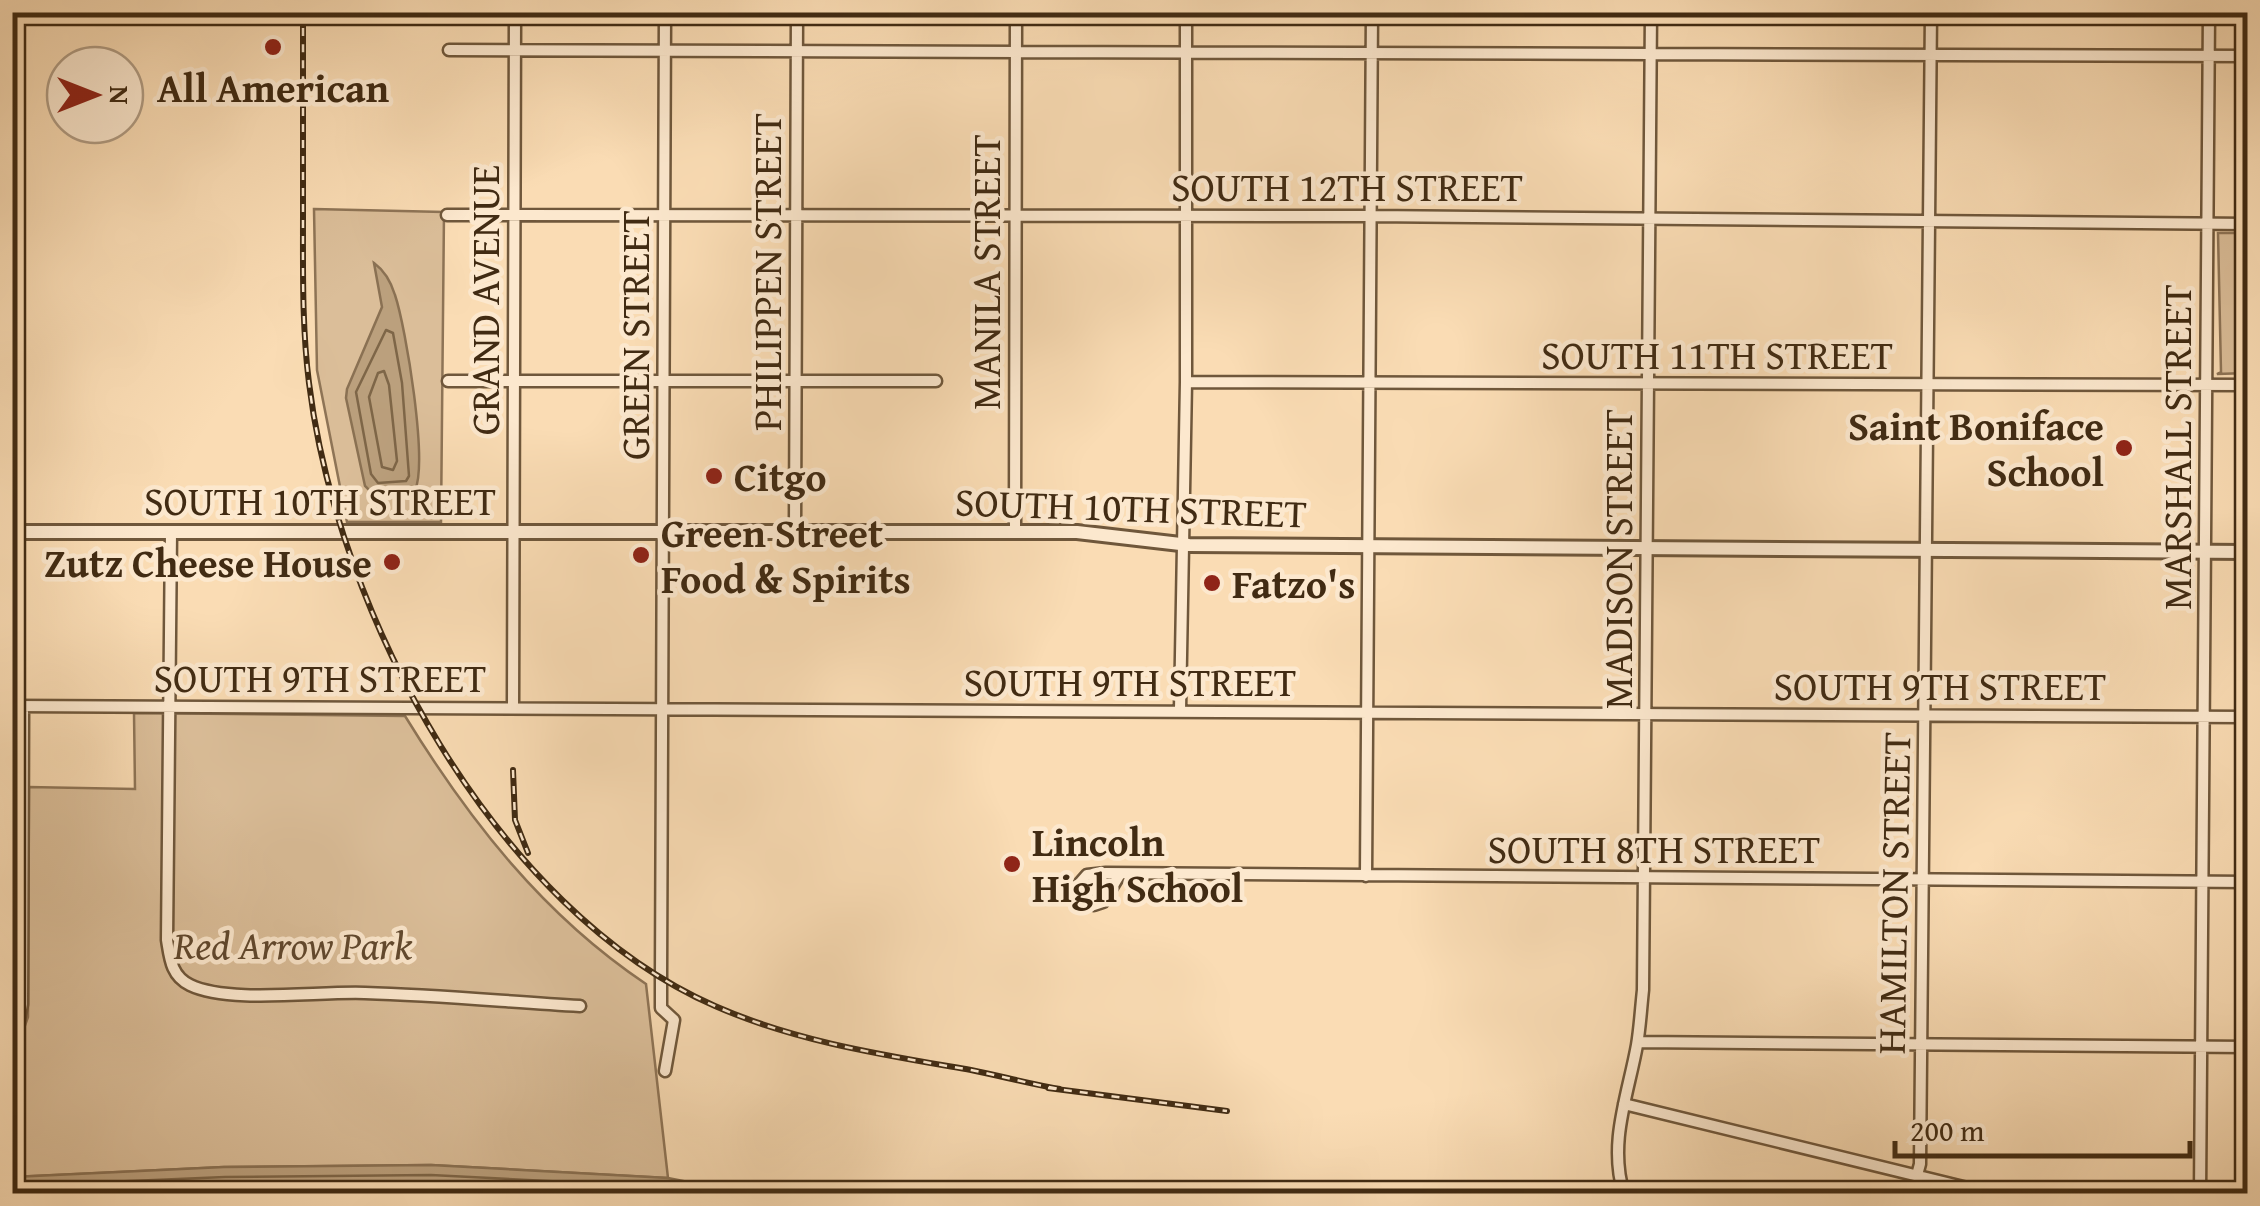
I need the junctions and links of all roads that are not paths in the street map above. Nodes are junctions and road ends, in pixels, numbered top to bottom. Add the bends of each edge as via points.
1 (515, 12) edge
2 (665, 12) edge
3 (797, 12) edge
4 (1016, 12) edge
5 (1186, 12) edge
6 (1372, 12) edge
7 (1651, 12) edge
8 (1930, 12) edge
9 (2209, 12) edge
10 (515, 49) junction
11 (449, 50) dead end
12 (664, 50) junction
13 (796, 50) junction
14 (1016, 50) junction
15 (1186, 50) junction
16 (1372, 51) junction
17 (1651, 54) junction
18 (1930, 54) junction
19 (2209, 56) junction
20 (2248, 56) edge
21 (446, 215) dead end
22 (665, 215) junction
23 (1015, 215) junction
24 (1185, 215) junction
25 (514, 216) junction
26 (797, 216) junction
27 (1371, 216) junction
28 (1649, 219) junction
29 (1928, 220) junction
30 (2208, 223) junction
31 (2248, 224) edge
32 (514, 380) junction
33 (795, 380) junction
34 (448, 381) dead end
35 (936, 381) dead end
36 (664, 382) junction
37 (1186, 382) junction
38 (1369, 382) junction
39 (1648, 384) junction
40 (1926, 384) junction
41 (2248, 385) edge
42 (2206, 386) junction
43 (662, 531) junction
44 (795, 531) junction
45 (1015, 531) junction
46 (12, 532) edge
47 (171, 532) junction
48 (514, 532) junction
49 (1183, 545) junction
50 (1368, 547) junction
51 (1646, 549) junction
52 (2205, 551) junction
53 (1925, 552) junction
54 (2248, 552) edge
55 (18, 706) edge
56 (170, 706) junction
57 (512, 708) junction
58 (663, 708) junction
59 (1180, 710) junction
60 (1367, 712) junction
61 (1645, 714) junction
62 (1925, 715) junction
63 (2204, 717) junction
64 (2248, 717) edge
65 (18, 869) edge
66 (1120, 874) dead end
67 (1366, 876) junction
68 (1645, 878) junction
69 (1924, 880) junction
70 (2203, 882) junction
71 (2248, 882) edge
72 (580, 1006) dead end
73 (12, 1031) edge
74 (1638, 1042) junction
75 (1921, 1044) junction
76 (2200, 1047) junction
77 (2248, 1047) edge
78 (665, 1072) dead end
79 (1624, 1104) junction
80 (1917, 1174) junction
81 (1624, 1194) edge
82 (1992, 1194) edge
83 (2200, 1194) edge

1 - 10 street, GRAND AVENUE
2 - 12 street, GREEN STREET
3 - 13 street, PHILIPPEN STREET
4 - 14 street, MANILA STREET
5 - 15 street
6 - 16 street
7 - 17 street, MADISON STREET
8 - 18 street, HAMILTON STREET
9 - 19 street, MARSHALL STREET
10 - 11 street
10 - 12 street
10 - 25 street, GRAND AVENUE
12 - 13 street
12 - 22 street, GREEN STREET
13 - 14 street
13 - 26 street, PHILIPPEN STREET
14 - 15 street
14 - 23 street, MANILA STREET
15 - 16 street
15 - 24 street
16 - 17 street
16 - 27 street
17 - 18 street
17 - 28 street, MADISON STREET
18 - 19 street
18 - 29 street, HAMILTON STREET
19 - 20 street
19 - 30 street, MARSHALL STREET
21 - 25 street, SOUTH 12TH STREET
22 - 25 street, SOUTH 12TH STREET
22 - 26 street, SOUTH 12TH STREET
22 - 36 street, GREEN STREET
23 - 24 street, SOUTH 12TH STREET
23 - 26 street, SOUTH 12TH STREET
23 - 45 street, MANILA STREET
24 - 27 street, SOUTH 12TH STREET
24 - 37 street
25 - 32 street, GRAND AVENUE
26 - 33 street, PHILIPPEN STREET
27 - 28 street, SOUTH 12TH STREET
27 - 38 street
28 - 29 street, SOUTH 12TH STREET
28 - 39 street, MADISON STREET
29 - 30 street, SOUTH 12TH STREET
29 - 40 street, HAMILTON STREET
30 - 31 street, SOUTH 12TH STREET
30 - 42 street, MARSHALL STREET
32 - 34 street
32 - 36 street
32 - 48 street, GRAND AVENUE
33 - 35 street
33 - 36 street
33 - 44 street, PHILIPPEN STREET
36 - 43 street, GREEN STREET
37 - 38 street, SOUTH 11TH STREET
37 - 49 street
38 - 39 street, SOUTH 11TH STREET
38 - 50 street
39 - 40 street, SOUTH 11TH STREET
39 - 51 street, MADISON STREET
40 - 42 street, SOUTH 11TH STREET
40 - 53 street, HAMILTON STREET
41 - 42 street, SOUTH 11TH STREET
42 - 52 street, MARSHALL STREET
43 - 44 street, SOUTH 10TH STREET
43 - 48 street, SOUTH 10TH STREET
43 - 58 street, GREEN STREET
44 - 45 street, SOUTH 10TH STREET
45 - 49 street, SOUTH 10TH STREET
46 - 47 street, SOUTH 10TH STREET
47 - 48 street, SOUTH 10TH STREET
47 - 56 street
48 - 57 street, GRAND AVENUE
49 - 50 street, SOUTH 10TH STREET
49 - 59 street
50 - 51 street, SOUTH 10TH STREET
50 - 60 street
51 - 53 street, SOUTH 10TH STREET
51 - 61 street, MADISON STREET
52 - 53 street, SOUTH 10TH STREET
52 - 54 street, SOUTH 10TH STREET
52 - 63 street, MARSHALL STREET
53 - 62 street, HAMILTON STREET
55 - 56 street, SOUTH 9TH STREET
55 - 65 street
56 - 57 street, SOUTH 9TH STREET
56 - 72 street via 167,940 172,968 185,984 242,994 364,993
57 - 58 street, SOUTH 9TH STREET
58 - 59 street, SOUTH 9TH STREET
58 - 78 street, GREEN STREET via 661,1008 674,1020
59 - 60 street, SOUTH 9TH STREET
60 - 61 street, SOUTH 9TH STREET
60 - 67 street
61 - 62 street, SOUTH 9TH STREET
61 - 68 street, MADISON STREET
62 - 63 street, SOUTH 9TH STREET
62 - 69 street, HAMILTON STREET
63 - 64 street, SOUTH 9TH STREET
63 - 70 street, MARSHALL STREET
65 - 73 street via 22,1004
66 - 67 street, SOUTH 8TH STREET
67 - 68 street, SOUTH 8TH STREET
68 - 69 street, SOUTH 8TH STREET
68 - 74 street, MADISON STREET
69 - 70 street, SOUTH 8TH STREET
69 - 75 street, HAMILTON STREET
70 - 71 street, SOUTH 8TH STREET
70 - 76 street, MARSHALL STREET
74 - 75 street
74 - 79 street, MADISON STREET
75 - 76 street
75 - 80 street, HAMILTON STREET
76 - 77 street
76 - 83 street, MARSHALL STREET
79 - 80 street
79 - 81 street, MADISON STREET via 1617,1142
80 - 82 street

